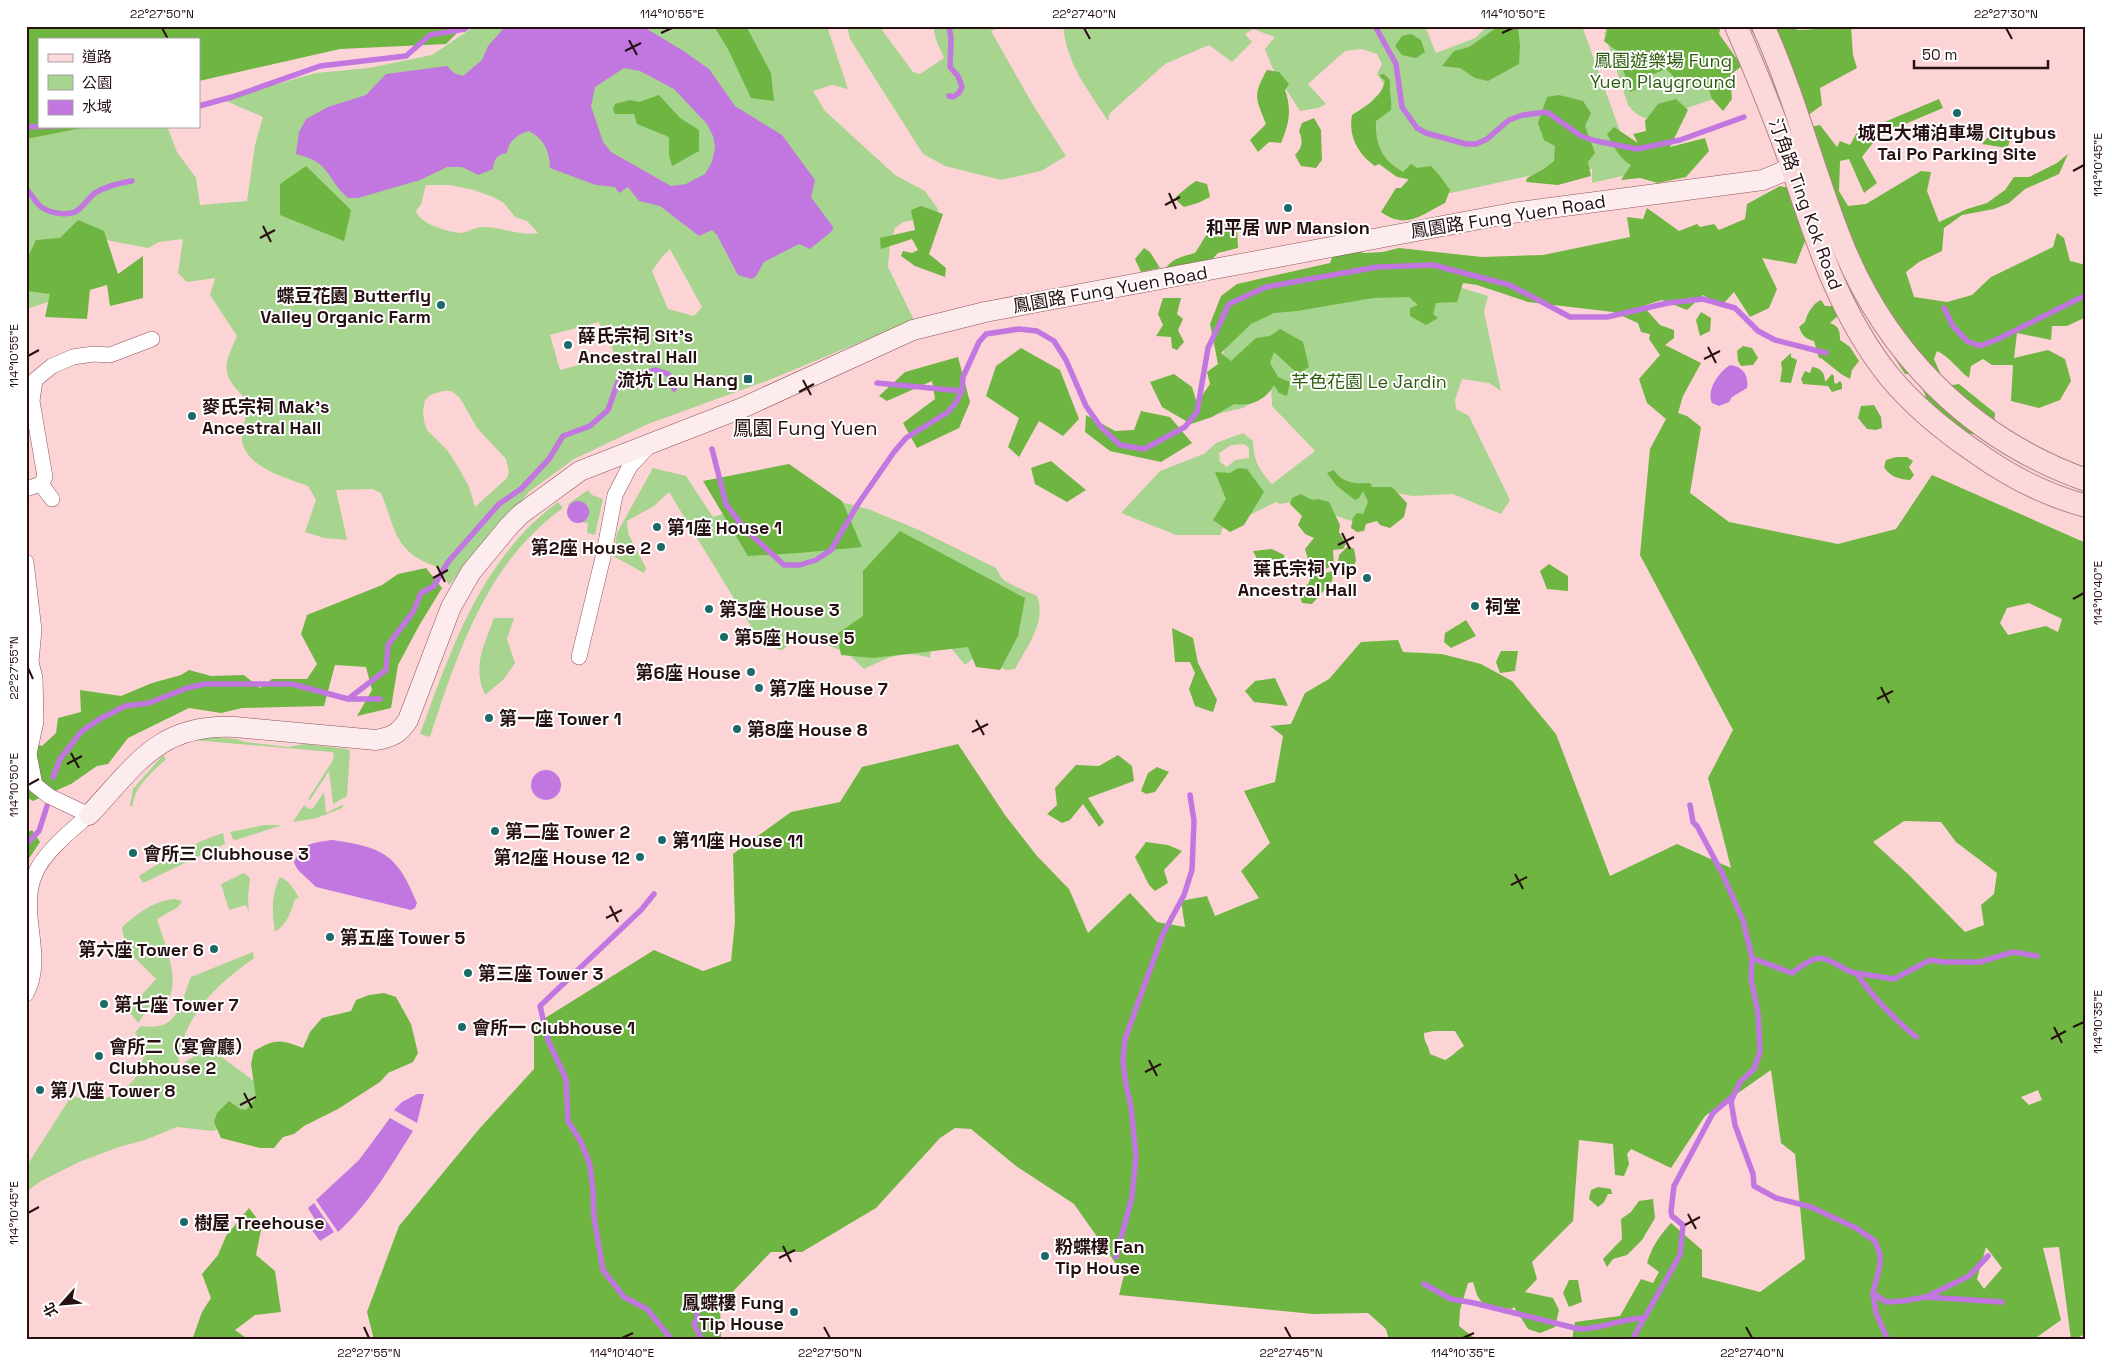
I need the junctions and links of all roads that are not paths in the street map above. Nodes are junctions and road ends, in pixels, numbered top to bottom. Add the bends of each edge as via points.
1 (1736, 26) edge
2 (1763, 26) edge
3 (1813, 159) junction
4 (1792, 168) junction
5 (152, 339) dead end
6 (654, 441) junction
7 (2086, 480) edge
8 (41, 484) junction
9 (26, 489) edge
10 (52, 499) dead end
11 (2086, 506) edge
12 (26, 562) edge
13 (579, 657) dead end
14 (30, 672) edge
15 (31, 784) edge
16 (89, 815) junction
17 (26, 994) edge

1 - 4 main road, 汀角路 Ting Kok Road
2 - 3 main road, 汀角路 Ting Kok Road via 1786,80
3 - 4 street, 鳳園路 Fung Yuen Road
3 - 7 main road, 汀角路 Ting Kok Road via 1855,275 1886,328 1919,370 1990,433 2048,466
4 - 6 street, 鳳園路 Fung Yuen Road via 1763,180 1512,213 985,312 913,330 742,408
4 - 11 main road, 汀角路 Ting Kok Road via 1806,213 1839,294 1857,329 1889,375 1927,415 1993,465 2032,485
5 - 8 street via 110,355 73,357 52,366 35,380 32,400 45,477
6 - 13 street, 鳳園路 Fung Yuen Road via 630,466 615,495
6 - 16 street via 580,471 510,524 477,564 451,607 408,720 395,736 376,740 220,726 179,733 150,751
8 - 9 street
8 - 10 street
12 - 14 street via 34,630
14 - 15 street via 36,720 29,754
15 - 16 street
16 - 17 street via 64,837 35,873 29,894 35,972

